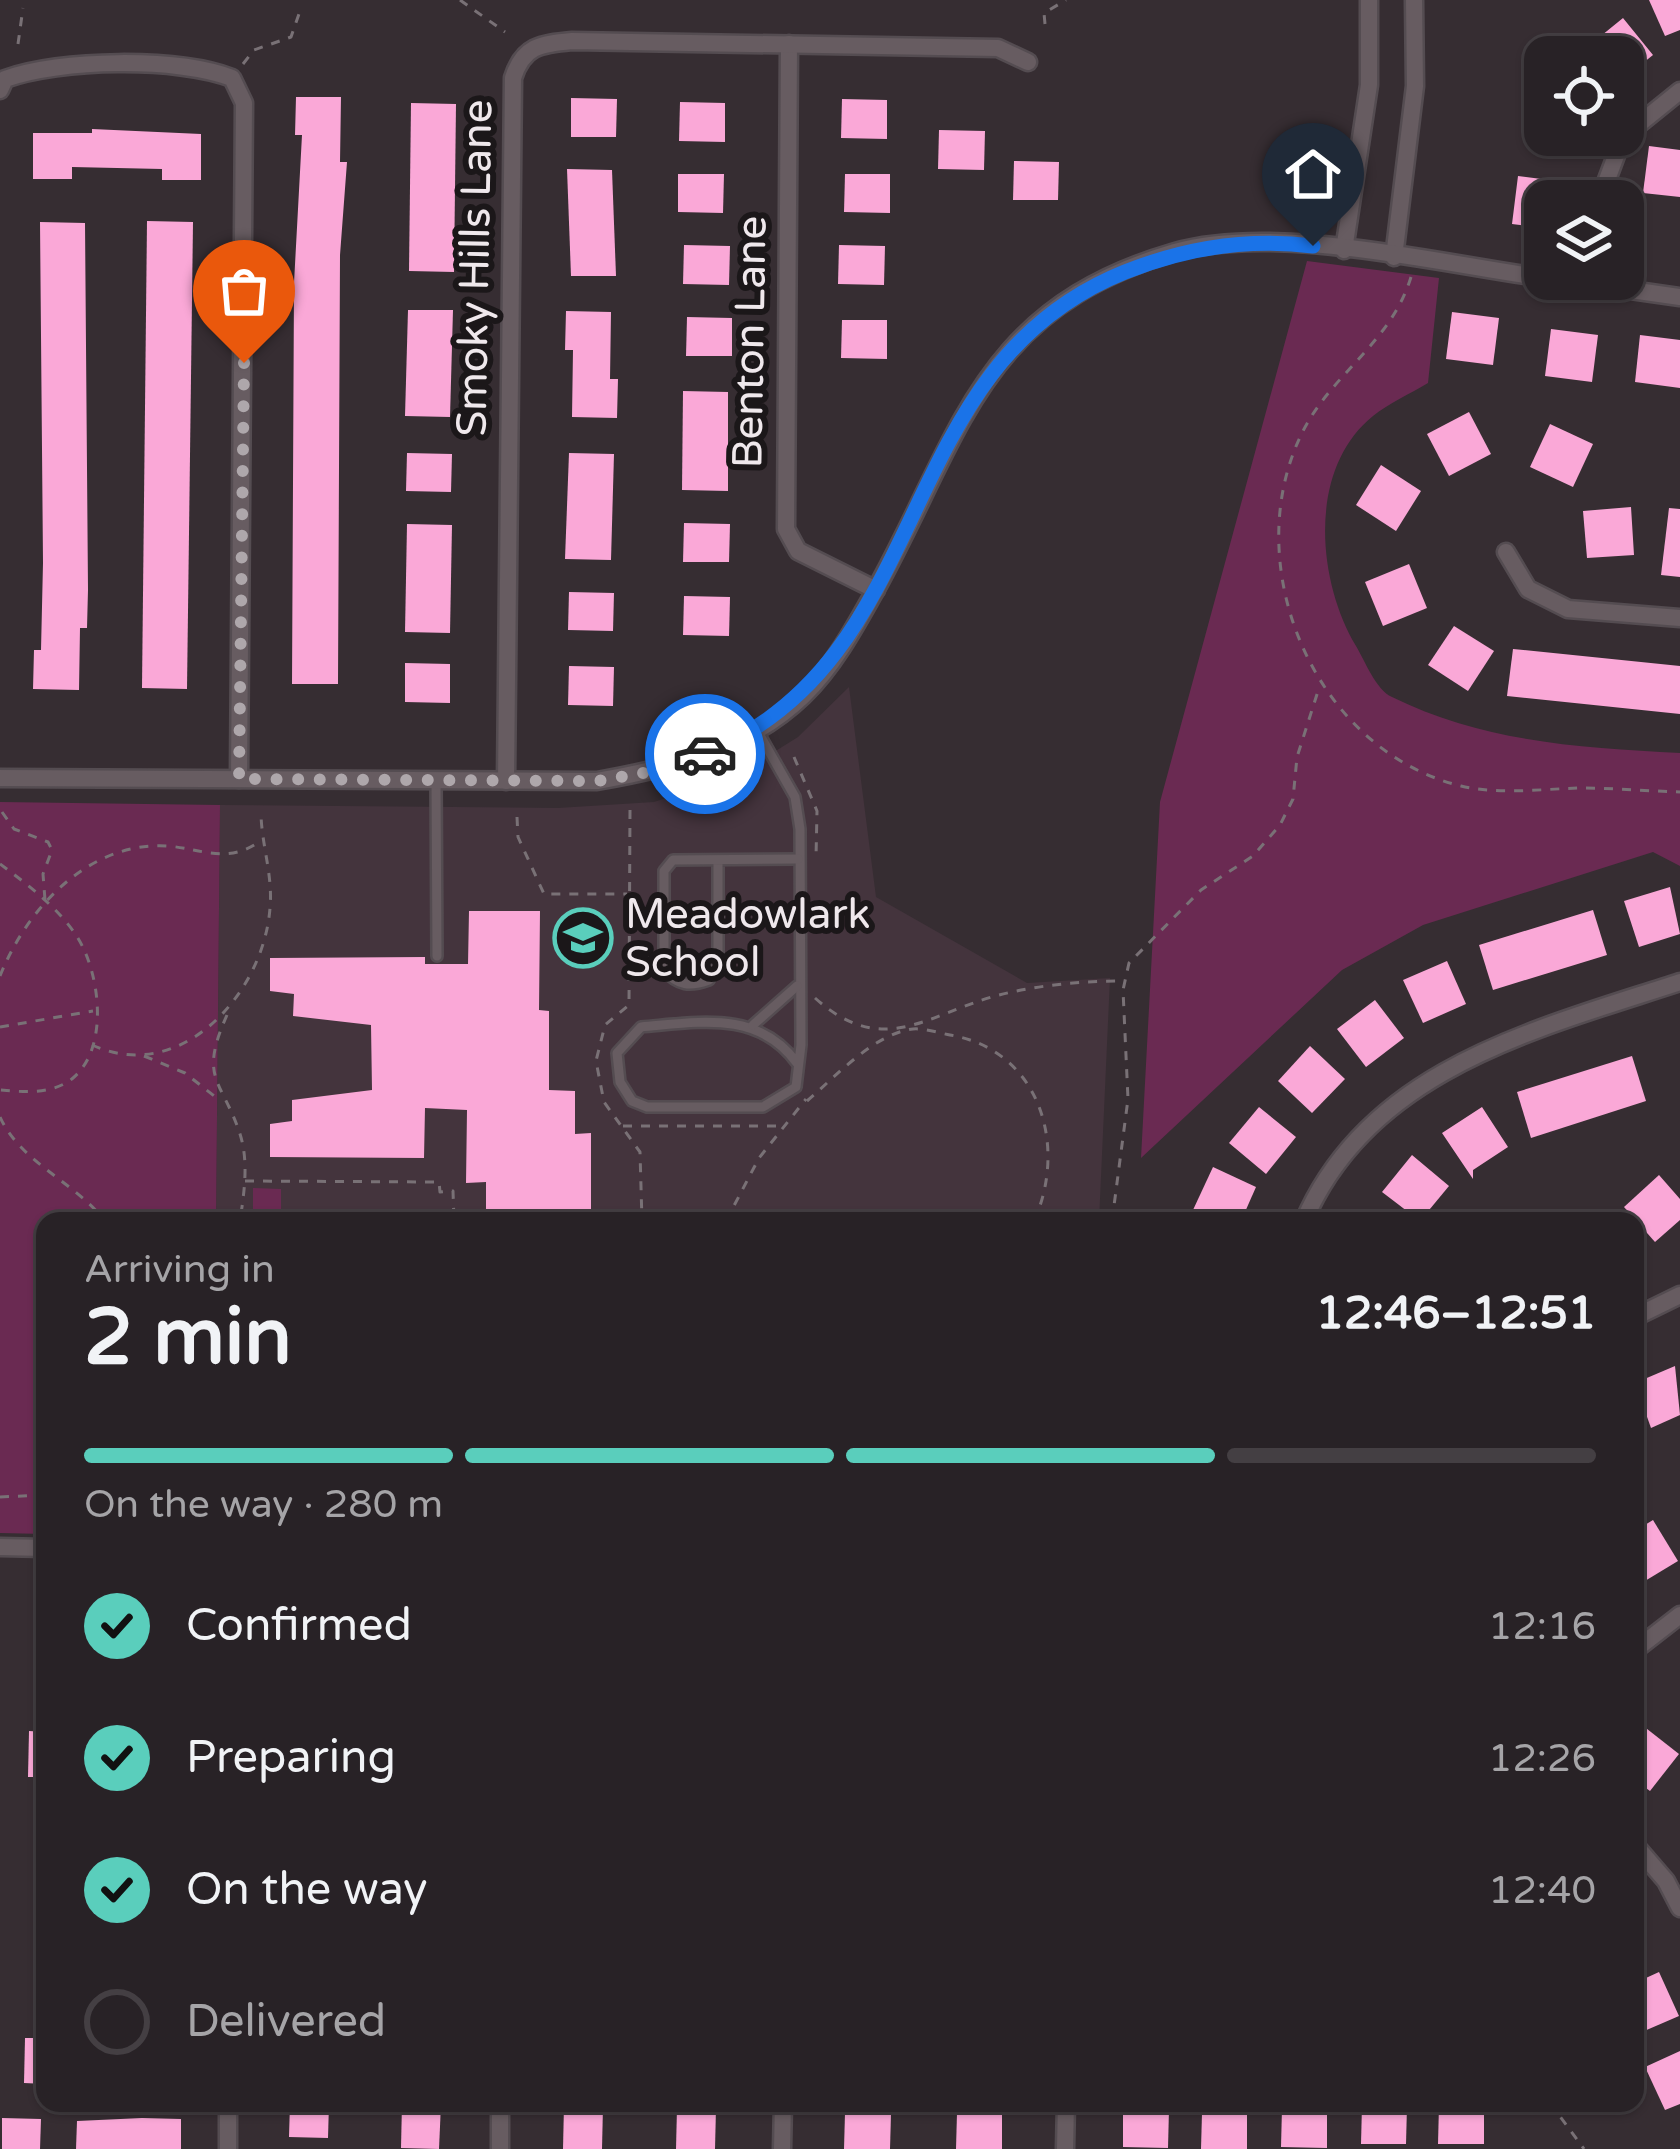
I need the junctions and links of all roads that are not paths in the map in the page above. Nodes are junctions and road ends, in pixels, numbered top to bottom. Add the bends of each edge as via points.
1 (1369, 0) edge
2 (1414, 0) edge
3 (789, 44) junction
4 (1028, 62) dead end
5 (0, 90) edge
6 (1680, 91) edge
7 (1607, 180) edge
8 (1344, 250) junction
9 (1394, 257) junction
10 (1524, 275) edge
11 (1644, 291) edge
12 (1680, 297) edge
13 (1506, 552) dead end
14 (876, 590) junction
15 (1680, 618) edge
16 (757, 730) junction
17 (0, 778) edge
18 (239, 779) junction
19 (436, 780) junction
20 (506, 781) junction
21 (798, 859) junction
22 (718, 860) junction
23 (437, 956) dead end
24 (1680, 982) edge
25 (797, 986) junction
26 (753, 1025) junction
27 (797, 1063) junction
28 (1310, 1212) edge
29 (1680, 1295) edge
30 (1644, 1313) edge
31 (0, 1547) edge
32 (36, 1548) edge
33 (1680, 1615) edge
34 (1644, 1643) edge
35 (1644, 1855) edge
36 (1680, 1909) edge
37 (229, 2112) edge
38 (500, 2112) edge
39 (783, 2112) edge
40 (1066, 2112) edge
41 (228, 2149) edge
42 (500, 2149) edge
43 (782, 2149) edge
44 (1065, 2149) edge

1 - 8 street via 1369,85
2 - 9 street via 1414,86
3 - 4 street, Smoky Hills Lane via 998,48
3 - 14 street, Benton Lane via 786,529 798,551
3 - 20 street, Smoky Hills Lane via 572,41 538,45 520,57 513,78
5 - 18 street via 5,79 39,67 188,68 232,79 244,103
6 - 7 street via 1623,136
8 - 9 street
8 - 14 street via 1282,242 1178,251 1051,311 995,364 960,415
9 - 10 street
11 - 12 street
13 - 15 street via 1528,590 1568,609
14 - 16 street via 816,680
16 - 20 street via 672,768 597,781
16 - 21 lane via 795,797
17 - 18 street
18 - 19 street
19 - 20 street
19 - 23 lane
21 - 22 lane
21 - 25 lane
22 - 22 lane via 673,860 664,871 664,970 673,981 710,980 718,962
24 - 28 street via 1469,1055 1408,1091 1354,1142
25 - 26 lane
25 - 27 lane
26 - 27 lane
26 - 27 lane via 640,1027 617,1053 620,1082 647,1107 763,1107 796,1087
29 - 30 street
31 - 32 street
33 - 34 street
35 - 36 street
37 - 41 street
38 - 42 street
39 - 43 street
40 - 44 street

